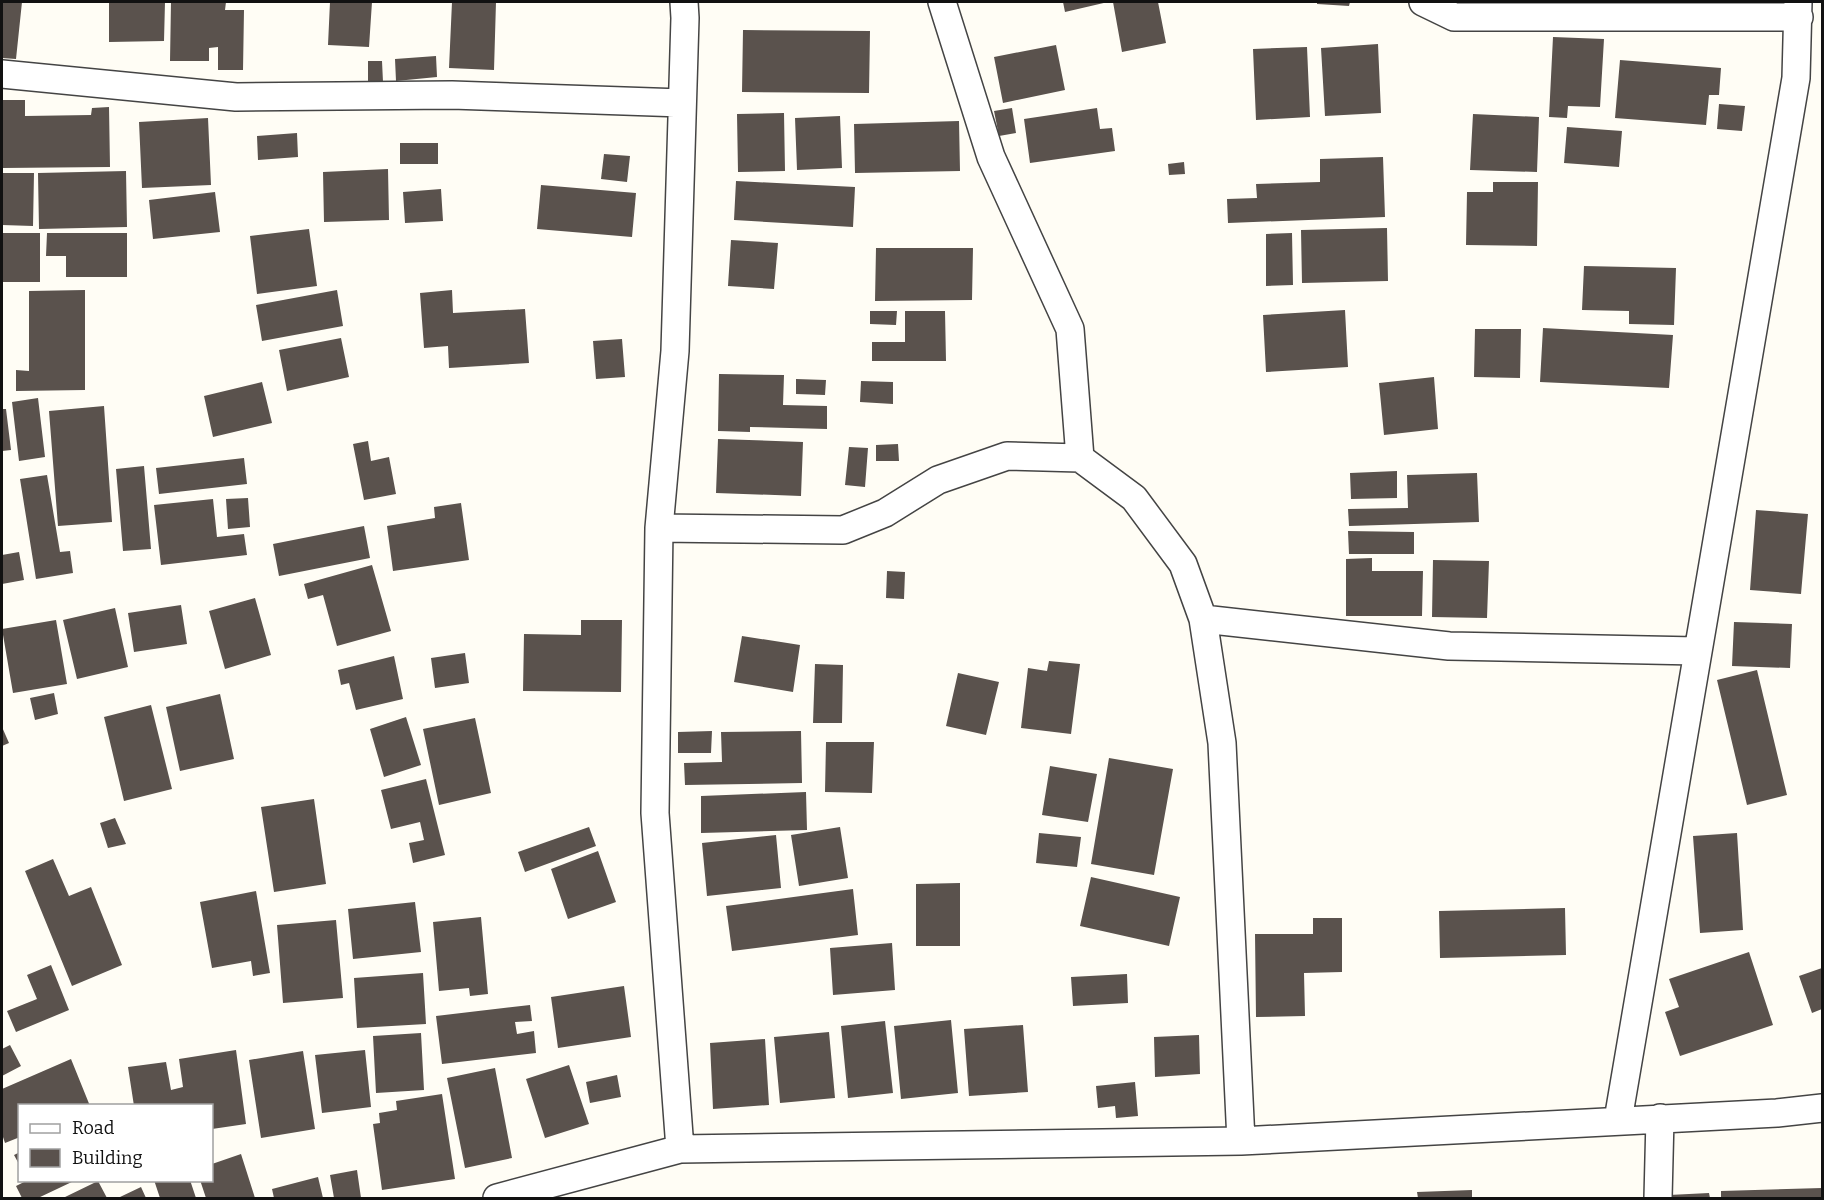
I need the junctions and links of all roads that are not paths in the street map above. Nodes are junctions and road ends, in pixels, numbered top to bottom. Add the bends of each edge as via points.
1 (684, 2) edge
2 (942, 2) edge
3 (1424, 2) edge
4 (1798, 9) edge
5 (2, 74) edge
6 (682, 103) junction
7 (1080, 458) junction
8 (659, 528) junction
9 (1203, 619) junction
10 (1697, 651) junction
11 (1822, 1108) edge
12 (1660, 1118) junction
13 (1618, 1120) junction
14 (1241, 1141) junction
15 (680, 1149) junction
16 (497, 1198) edge
17 (1658, 1198) edge

1 - 6 street
2 - 7 street via 991,157 1070,328
3 - 4 street via 1454,17
4 - 10 street via 1796,78
5 - 6 street via 236,97 452,95
6 - 8 street via 675,351
7 - 8 street via 1007,456 938,480 885,513 843,530
7 - 9 street via 1134,498 1183,564
8 - 15 street via 655,813
9 - 10 street via 1449,646
9 - 14 street via 1222,743
10 - 13 street
11 - 12 street
12 - 13 street
12 - 17 street
13 - 14 street
14 - 15 street
15 - 16 street

